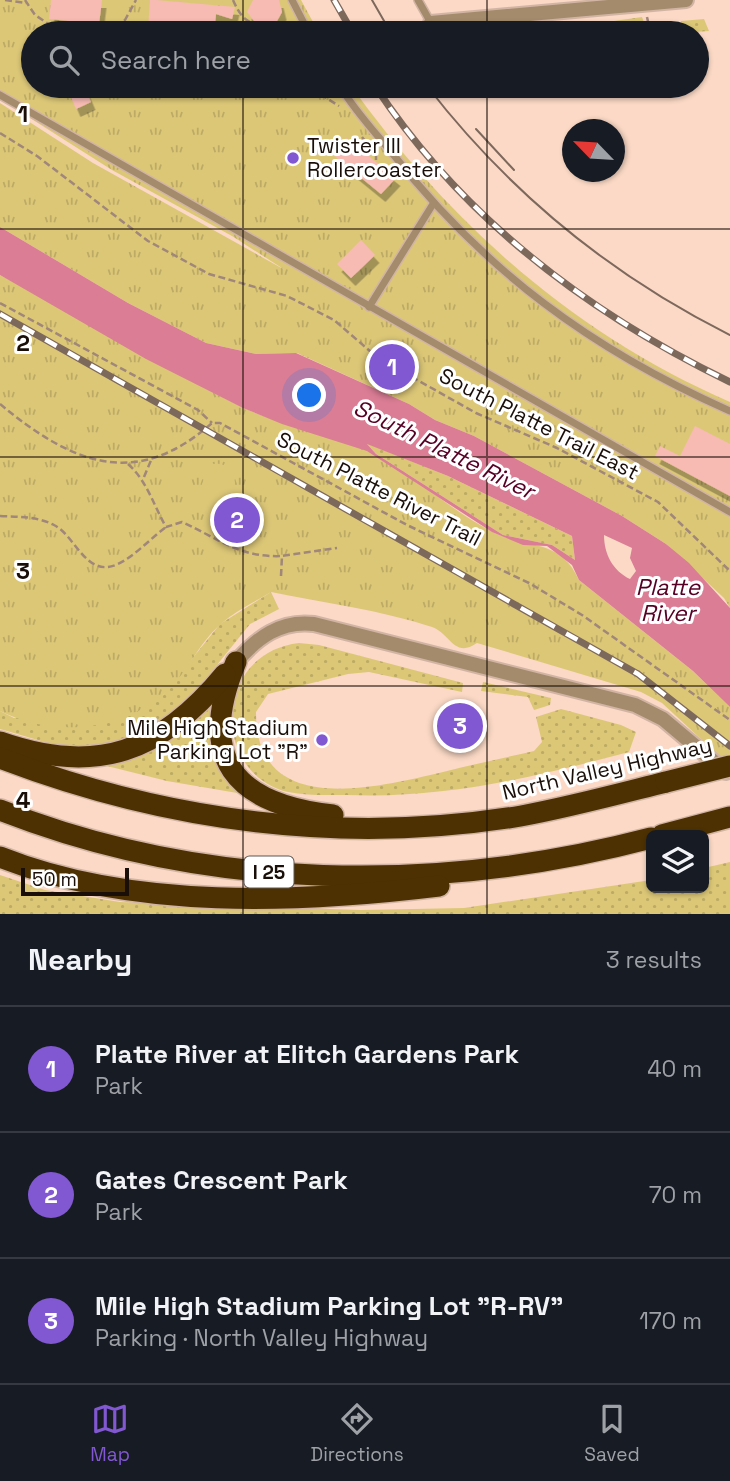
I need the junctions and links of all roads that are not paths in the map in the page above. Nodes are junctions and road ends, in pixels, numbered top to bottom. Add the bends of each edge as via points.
1 (292, 0) edge
2 (418, 0) edge
3 (686, 0) edge
4 (303, 21) edge
5 (430, 21) edge
6 (453, 21) edge
7 (0, 95) edge
8 (349, 98) edge
9 (433, 204) junction
10 (369, 307) junction
11 (730, 411) edge
12 (730, 512) edge
13 (236, 662) junction
14 (0, 741) edge
15 (0, 758) edge
16 (730, 766) edge
17 (730, 775) edge
18 (0, 810) edge
19 (492, 820) junction
20 (720, 820) edge
21 (681, 830) edge
22 (646, 839) edge
23 (0, 857) edge
24 (546, 861) junction

1 - 4 lane
2 - 5 lane
3 - 6 street
7 - 10 lane
8 - 9 lane
9 - 10 lane
9 - 11 lane via 502,271 592,339
10 - 12 lane
13 - 14 highway via 196,708 146,744 72,758
13 - 17 street via 276,629 314,624 635,705 663,719
13 - 19 highway via 220,701 220,741 232,769 259,796 285,807 334,816
15 - 19 highway, North Valley Highway / I 25 via 129,800 244,821 352,829
16 - 19 highway, North Valley Highway / I 25, bridge via 574,805
18 - 24 highway, I 25 via 108,845 235,869 410,874
20 - 21 highway
22 - 24 highway, I 25
23 - 24 highway via 38,872 119,889 247,898 352,896 447,885

